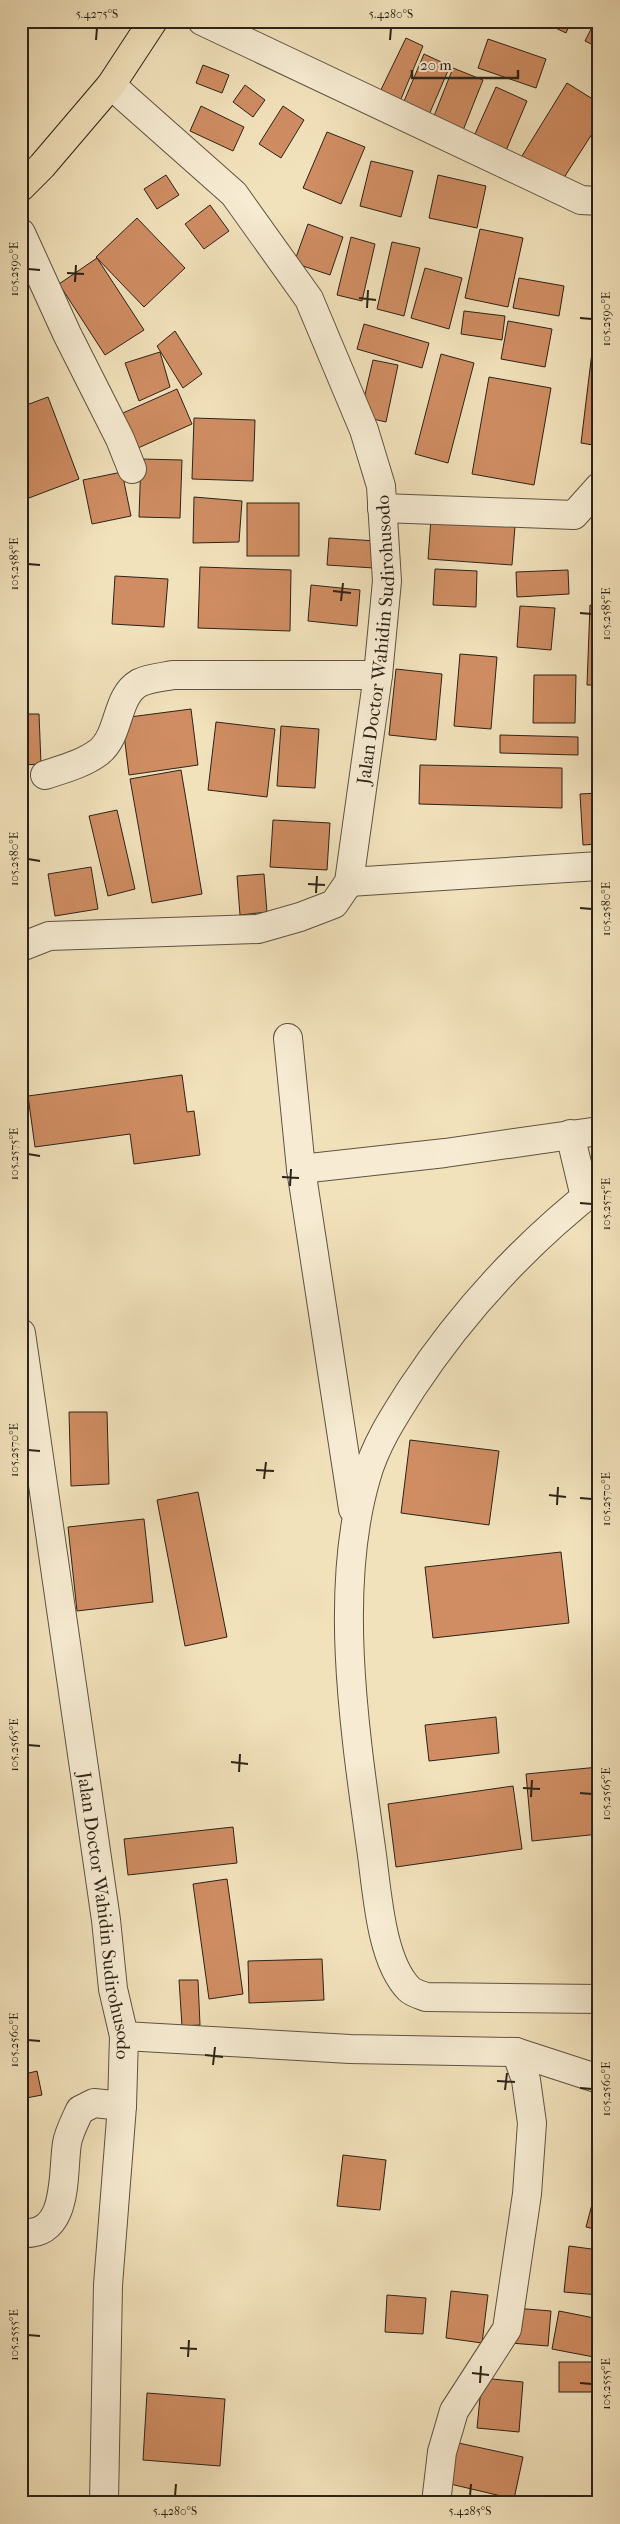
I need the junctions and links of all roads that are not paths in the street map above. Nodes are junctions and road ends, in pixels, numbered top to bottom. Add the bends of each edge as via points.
1 (153, 21) edge
2 (202, 21) edge
3 (111, 85) junction
4 (21, 187) edge
5 (599, 201) edge
6 (21, 233) edge
7 (132, 469) dead end
8 (599, 488) edge
9 (382, 508) junction
10 (378, 675) junction
11 (45, 775) dead end
12 (599, 866) edge
13 (349, 882) junction
14 (21, 947) edge
15 (288, 1038) dead end
16 (599, 1131) edge
17 (570, 1134) junction
18 (301, 1169) junction
19 (592, 1191) edge
20 (21, 1333) edge
21 (356, 1525) junction
22 (599, 1999) edge
23 (124, 2036) junction
24 (516, 2052) junction
25 (599, 2079) edge
26 (122, 2106) junction
27 (21, 2233) edge
28 (104, 2503) edge
29 (436, 2503) edge

1 - 3 main road
2 - 5 street via 581,200
3 - 4 main road
3 - 9 street, Jalan Doctor Wahidin Sudirohusodo via 234,194 309,299 364,430 381,486
6 - 7 street
8 - 9 street via 574,515
9 - 10 street, Jalan Doctor Wahidin Sudirohusodo via 387,581
10 - 11 street via 173,674 140,682 130,690 114,732 99,752 82,763
10 - 13 street, Jalan Doctor Wahidin Sudirohusodo
12 - 13 street
13 - 14 street, Jalan Doctor Wahidin Sudirohusodo via 334,904 300,918 258,929 49,936
15 - 18 street
16 - 17 street
17 - 18 street via 445,1153
17 - 19 street
18 - 21 street
19 - 21 street via 525,1250 436,1353 385,1429 366,1477
20 - 23 street, Jalan Doctor Wahidin Sudirohusodo via 106,1920 113,1989
21 - 22 street via 350,1569 350,1637 360,1769 381,1921 389,1953 410,1990 426,1997
23 - 24 street via 350,2049
23 - 26 street, Jalan Doctor Wahidin Sudirohusodo
24 - 25 street
24 - 29 street via 526,2080 532,2123 527,2194 507,2329 454,2412 442,2452
26 - 27 street via 94,2103 80,2110 68,2141 61,2205 53,2222 37,2231
26 - 28 street, Jalan Doctor Wahidin Sudirohusodo via 108,2285

